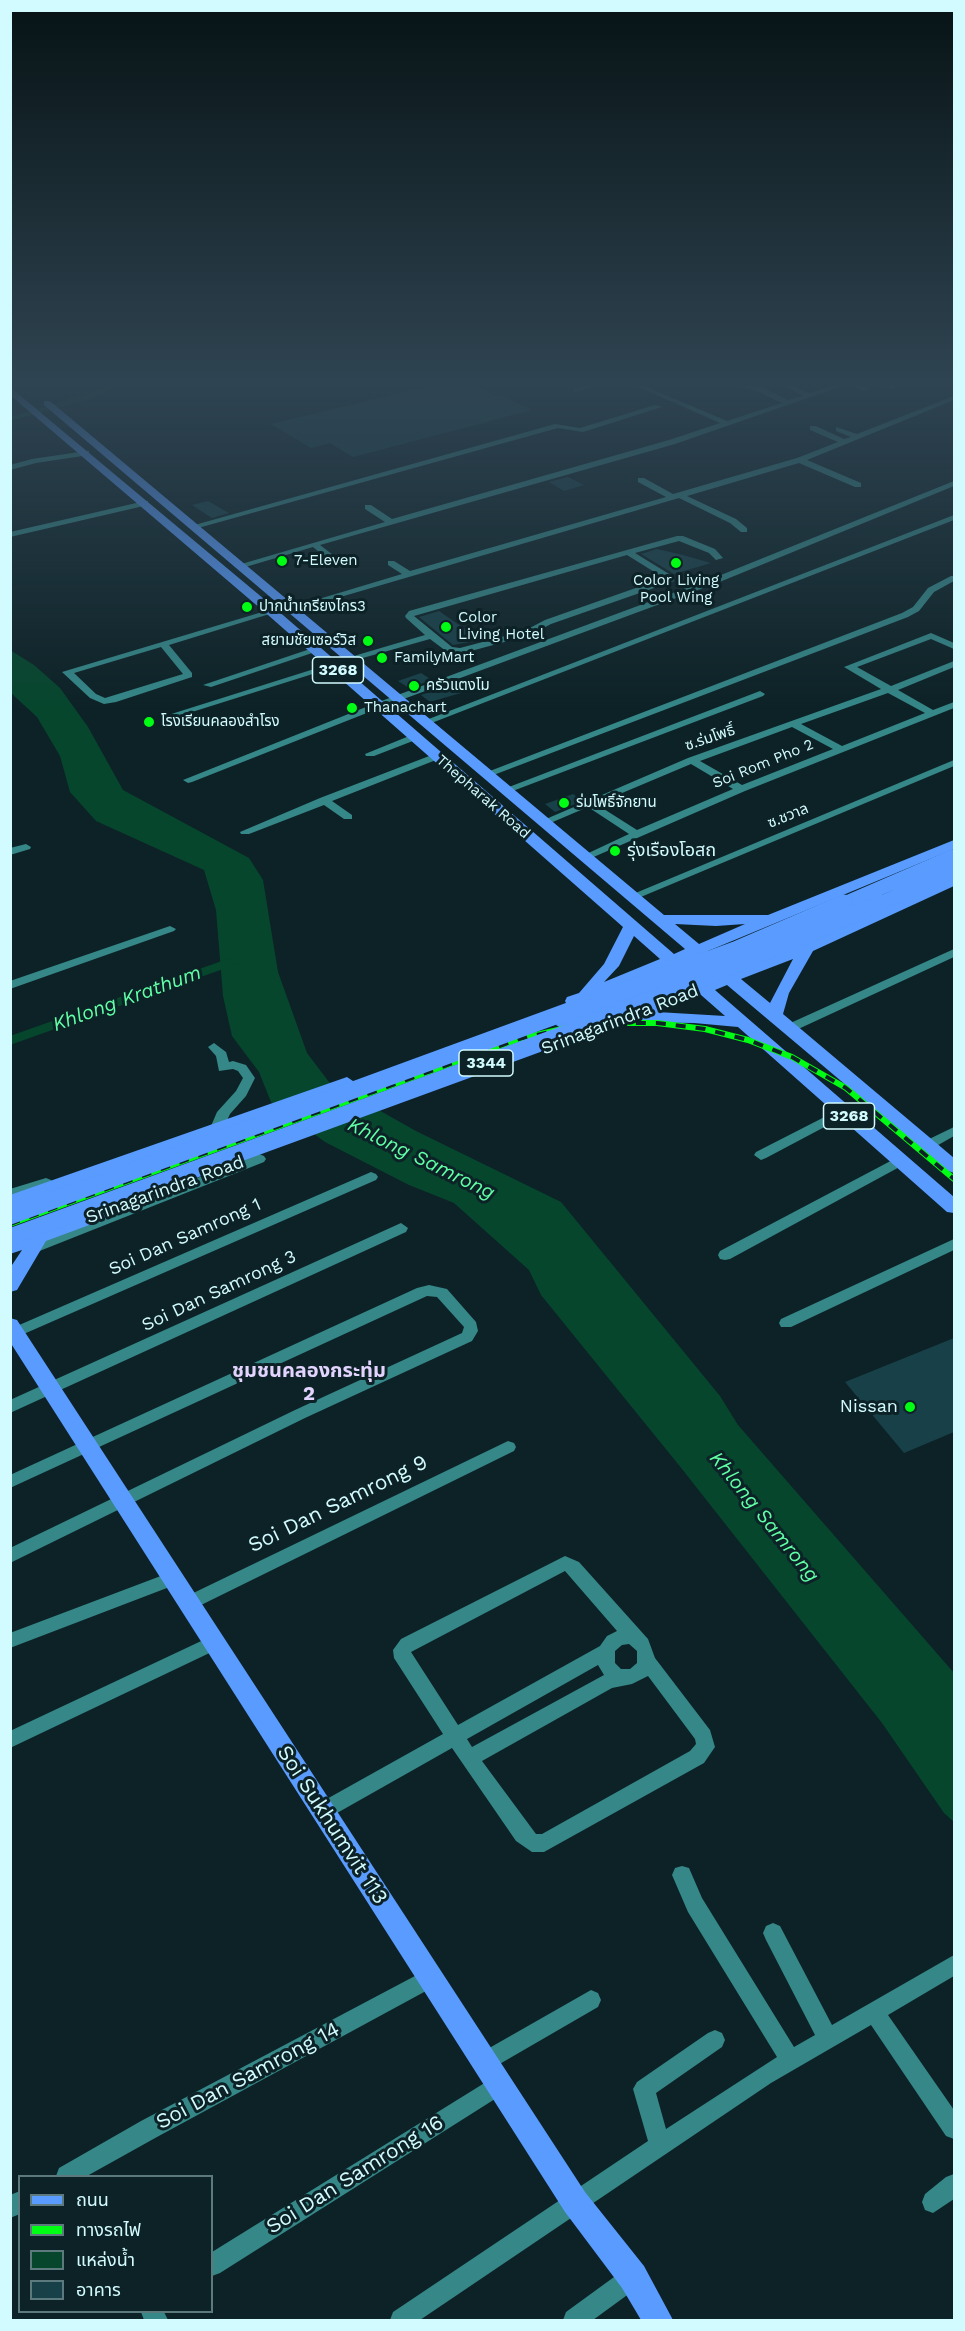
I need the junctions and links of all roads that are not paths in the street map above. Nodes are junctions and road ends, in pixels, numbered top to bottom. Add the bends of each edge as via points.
1 (135, 494) edge
2 (155, 494) edge
3 (312, 494) edge
4 (491, 494) edge
5 (670, 494) edge
6 (688, 494) edge
7 (928, 494) edge
8 (677, 497) junction
9 (145, 503) junction
10 (368, 507) dead end
11 (954, 517) edge
12 (392, 523) junction
13 (195, 526) junction
14 (744, 530) dead end
15 (10, 535) edge
16 (315, 545) junction
17 (628, 552) junction
18 (719, 558) dead end
19 (334, 560) dead end
20 (391, 563) dead end
21 (242, 565) junction
22 (408, 574) junction
23 (954, 579) edge
24 (293, 608) junction
25 (272, 612) junction
26 (432, 636) junction
27 (164, 645) junction
28 (954, 646) edge
29 (316, 650) junction
30 (352, 658) junction
31 (954, 664) edge
32 (333, 666) junction
33 (218, 668) dead end
34 (230, 678) junction
35 (208, 685) dead end
36 (890, 689) junction
37 (248, 692) junction
38 (760, 694) dead end
39 (398, 698) junction
40 (379, 705) junction
41 (954, 705) edge
42 (934, 714) junction
43 (170, 716) dead end
44 (426, 722) junction
45 (795, 725) junction
46 (414, 737) junction
47 (840, 749) junction
48 (370, 754) dead end
49 (437, 756) junction
50 (692, 760) junction
51 (954, 763) edge
52 (487, 774) junction
53 (188, 780) dead end
54 (741, 789) junction
55 (506, 790) junction
56 (324, 800) junction
57 (588, 803) junction
58 (348, 817) dead end
59 (544, 822) junction
60 (245, 832) dead end
61 (636, 834) junction
62 (954, 844) edge
63 (26, 847) dead end
64 (10, 852) edge
65 (954, 856) edge
66 (585, 857) junction
67 (954, 871) edge
68 (954, 881) edge
69 (845, 892) junction
70 (632, 897) junction
71 (848, 910) junction
72 (880, 915) junction
73 (784, 916) junction
74 (658, 919) junction
75 (631, 927) junction
76 (170, 929) dead end
77 (807, 948) junction
78 (697, 952) junction
79 (954, 953) edge
80 (671, 962) junction
81 (715, 966) junction
82 (688, 976) junction
83 (730, 979) junction
84 (10, 985) edge
85 (703, 989) junction
86 (578, 999) junction
87 (774, 1015) junction
88 (529, 1018) junction
89 (626, 1019) junction
90 (745, 1023) junction
91 (564, 1025) junction
92 (790, 1028) junction
93 (554, 1045) junction
94 (214, 1047) dead end
95 (844, 1111) junction
96 (954, 1131) edge
97 (928, 1145) junction
98 (761, 1155) dead end
99 (259, 1159) dead end
100 (900, 1161) junction
101 (954, 1167) edge
102 (371, 1177) dead end
103 (12, 1202) edge
104 (954, 1208) edge
105 (401, 1228) dead end
106 (10, 1237) edge
107 (36, 1243) junction
108 (954, 1244) edge
109 (10, 1247) edge
110 (725, 1255) dead end
111 (10, 1285) edge
112 (786, 1323) dead end
113 (12, 1331) edge
114 (53, 1389) junction
115 (10, 1407) edge
116 (89, 1446) junction
117 (508, 1446) dead end
118 (10, 1482) edge
119 (123, 1502) junction
120 (10, 1556) edge
121 (174, 1578) junction
122 (189, 1603) junction
123 (10, 1641) edge
124 (637, 1641) junction
125 (214, 1643) junction
126 (605, 1652) junction
127 (648, 1662) junction
128 (623, 1676) junction
129 (454, 1736) junction
130 (10, 1740) edge
131 (469, 1758) junction
132 (323, 1811) junction
133 (682, 1875) dead end
134 (773, 1933) dead end
135 (954, 1965) edge
136 (430, 1978) junction
137 (591, 2000) dead end
138 (874, 2012) junction
139 (828, 2039) junction
140 (715, 2040) dead end
141 (790, 2061) junction
142 (484, 2062) junction
143 (499, 2085) junction
144 (954, 2128) edge
145 (660, 2146) junction
146 (96, 2170) edge
147 (72, 2175) edge
148 (954, 2185) edge
149 (575, 2202) junction
150 (933, 2202) dead end
151 (213, 2264) edge
152 (633, 2277) junction
153 (401, 2320) edge
154 (574, 2320) edge
155 (658, 2320) edge

1 - 9 main road, Thepharak Road / 3268
2 - 13 main road, Thepharak Road / 3268
3 - 13 street
4 - 12 street
5 - 8 street
6 - 8 street
7 - 39 street via 719,579
8 - 14 street via 734,521
8 - 22 street
9 - 15 street
9 - 25 main road, Thepharak Road / 3268
10 - 12 street
11 - 44 street
12 - 16 street
13 - 21 main road, Thepharak Road / 3268
16 - 19 street
16 - 21 street
17 - 18 street via 680,538 712,551
17 - 26 street via 410,615
17 - 26 street via 671,579 527,633 460,651 449,649
20 - 22 street
21 - 24 main road, Thepharak Road / 3268
22 - 24 street
23 - 52 street via 929,591 912,612
24 - 30 main road, Thepharak Road / 3268
25 - 27 street
25 - 29 main road, Thepharak Road / 3268
26 - 30 street
27 - 27 street via 99,663 67,672 93,696 113,700 189,675
28 - 36 street via 931,636 850,666
29 - 32 main road, Thepharak Road / 3268
29 - 34 street
30 - 39 main road, Thepharak Road / 3268
31 - 36 street, ซ.ร่มโพธิ์
32 - 37 street
32 - 40 main road, Thepharak Road / 3268
33 - 34 street
34 - 35 street
34 - 37 street
36 - 42 street
36 - 45 street, ซ.ร่มโพธิ์
37 - 43 street
38 - 55 street
39 - 40 street
39 - 44 main road, Thepharak Road / 3268
40 - 46 main road, Thepharak Road / 3268
40 - 53 street
41 - 42 street, Soi Rom Pho 2
42 - 47 street, Soi Rom Pho 2
44 - 52 main road, Thepharak Road / 3268
45 - 47 street
45 - 50 street, ซ.ร่มโพธิ์
46 - 48 street
46 - 49 main road, Thepharak Road / 3268
47 - 54 street, Soi Rom Pho 2
49 - 56 street
49 - 75 main road, Thepharak Road / 3268
50 - 54 street
50 - 57 street, ซ.ร่มโพธิ์
51 - 70 street, ซ.ชวาล
52 - 55 main road, Thepharak Road / 3268
54 - 61 street, Soi Rom Pho 2
55 - 59 main road, Thepharak Road / 3268
56 - 58 street
56 - 60 street
57 - 59 street, ซ.ร่มโพธิ์
57 - 61 street
59 - 66 main road, Thepharak Road / 3268
61 - 66 street, Soi Rom Pho 2
62 - 69 main road, Srinagarindra Road / 3344
63 - 64 street
65 - 103 main road, Srinagarindra Road / 3344, bridge via 724,954
66 - 70 main road, Thepharak Road / 3268
67 - 106 main road, Srinagarindra Road / 3344, bridge via 603,1020
68 - 72 main road, Srinagarindra Road / 3344
69 - 71 main road via 840,899
69 - 73 main road, Srinagarindra Road / 3344
70 - 74 main road, Thepharak Road / 3268
71 - 72 main road via 865,916
71 - 81 main road
72 - 77 main road, Srinagarindra Road / 3344
73 - 74 main road via 717,921
73 - 78 main road, Srinagarindra Road / 3344
74 - 78 main road, Thepharak Road / 3268
75 - 80 main road, Thepharak Road / 3268
75 - 86 main road via 611,966
76 - 84 street
77 - 83 main road, Srinagarindra Road / 3344
77 - 87 main road via 781,993
78 - 80 main road, Srinagarindra Road / 3344
78 - 81 main road, Thepharak Road / 3268
79 - 92 street
80 - 82 main road, Thepharak Road / 3268
80 - 86 main road, Srinagarindra Road / 3344
81 - 82 main road
81 - 83 main road, Thepharak Road / 3268
82 - 85 main road, Thepharak Road / 3268
82 - 91 main road
83 - 85 main road, Srinagarindra Road / 3344
83 - 87 main road, Thepharak Road / 3268
85 - 89 main road, Srinagarindra Road / 3344
85 - 90 main road, Thepharak Road / 3268
86 - 88 main road, Srinagarindra Road / 3344
87 - 92 main road, Thepharak Road / 3268
88 - 91 main road via 548,1016
88 - 103 main road, Srinagarindra Road / 3344
89 - 90 main road via 660,1016
89 - 93 main road, Srinagarindra Road / 3344
90 - 95 main road, Thepharak Road / 3268
91 - 93 main road via 568,1034
92 - 97 main road, Thepharak Road / 3268
93 - 107 main road, Srinagarindra Road / 3344 via 118,1207
94 - 103 street via 222,1055 223,1068 242,1068 249,1078 224,1112 223,1125
95 - 98 street
95 - 100 main road, Thepharak Road / 3268
96 - 97 street
97 - 101 main road, Thepharak Road / 3268
99 - 107 street
100 - 104 main road, Thepharak Road / 3268
100 - 110 street
102 - 113 street, Soi Dan Samrong 1
105 - 114 street, Soi Dan Samrong 3
107 - 109 main road, Srinagarindra Road / 3344
107 - 111 main road
108 - 112 street
113 - 114 main road, Soi Sukhumvit 113
114 - 115 street, Soi Dan Samrong 3
114 - 116 main road, Soi Sukhumvit 113
116 - 118 street
116 - 119 main road, Soi Sukhumvit 113
116 - 119 street via 422,1292 442,1293 471,1326 467,1337
117 - 122 street, Soi Dan Samrong 9
119 - 120 street
119 - 121 main road, Soi Sukhumvit 113
121 - 122 main road, Soi Sukhumvit 113
121 - 123 street
122 - 125 main road, Soi Sukhumvit 113
124 - 126 street via 615,1640
124 - 127 street via 646,1650
124 - 129 street via 573,1567 565,1563 555,1566 402,1650 403,1658
125 - 130 street
125 - 132 main road, Soi Sukhumvit 113
126 - 128 street via 609,1668
126 - 129 street
127 - 128 street via 641,1672
127 - 131 street via 704,1736 706,1747 697,1757 544,1843 532,1843 524,1835
128 - 131 street
129 - 131 street
129 - 132 street
132 - 136 main road, Soi Sukhumvit 113
133 - 141 street via 695,1905
134 - 139 street
135 - 138 street
136 - 142 main road, Soi Sukhumvit 113
136 - 146 street, Soi Dan Samrong 14 via 149,2129
137 - 142 street
138 - 139 street
138 - 144 street
139 - 141 street
140 - 145 street via 644,2089
141 - 145 street
142 - 143 main road, Soi Sukhumvit 113
143 - 149 main road, Soi Sukhumvit 113
143 - 151 street, Soi Dan Samrong 16
145 - 149 street
146 - 147 street, Soi Dan Samrong 14
148 - 150 street
149 - 152 main road, Soi Sukhumvit 113
149 - 153 street
152 - 154 street
152 - 155 main road, Soi Sukhumvit 113

